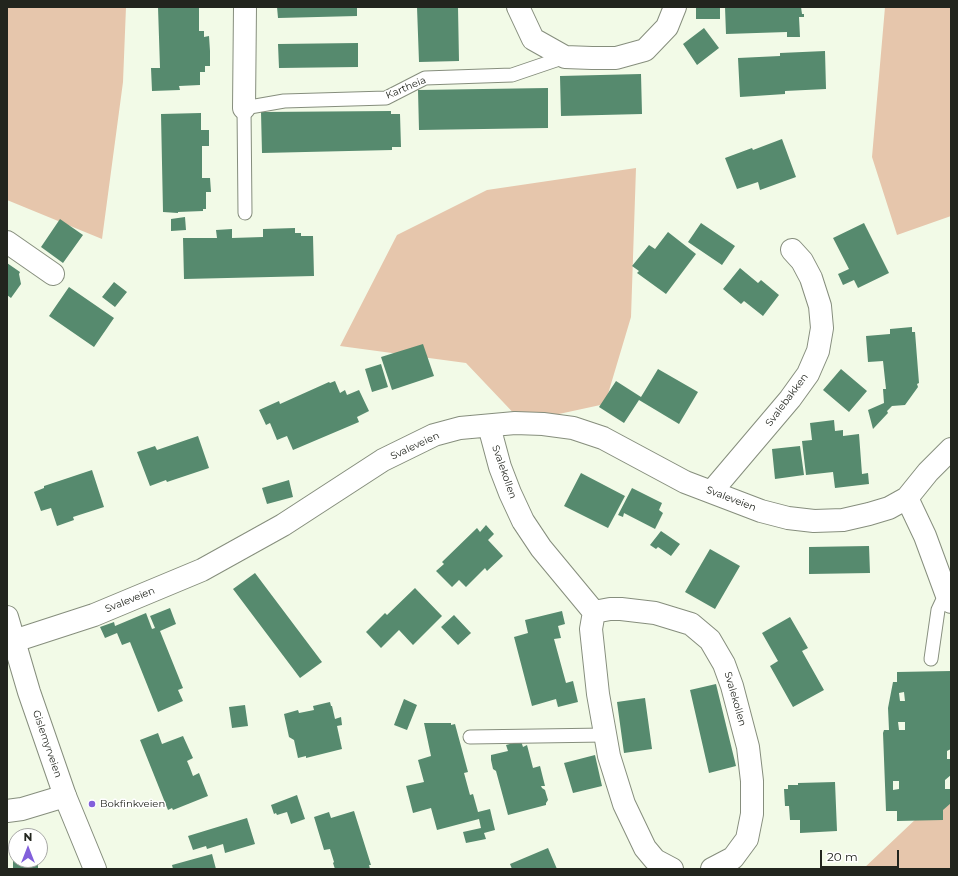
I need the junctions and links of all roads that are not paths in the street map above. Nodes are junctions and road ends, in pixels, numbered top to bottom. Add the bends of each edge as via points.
1 (245, 7) edge
2 (518, 7) edge
3 (675, 7) edge
4 (565, 57) junction
5 (244, 108) junction
6 (245, 213) dead end
7 (7, 242) edge
8 (792, 250) dead end
9 (53, 274) dead end
10 (489, 426) junction
11 (951, 449) edge
12 (712, 491) junction
13 (907, 498) junction
14 (949, 598) edge
15 (594, 612) junction
16 (7, 617) edge
17 (14, 641) junction
18 (930, 659) dead end
19 (605, 735) junction
20 (470, 737) dead end
21 (65, 796) junction
22 (7, 811) edge
23 (95, 869) edge
24 (672, 869) edge
25 (712, 869) edge

1 - 5 street
2 - 4 street, Kartheia via 533,39
3 - 4 street, Kartheia via 667,27 645,50 616,58
4 - 5 lane, Kartheia via 512,75 425,78 386,98 284,101
5 - 6 lane
7 - 9 street
8 - 12 street, Svalebakken via 802,261 811,278 820,306 822,328 818,352 808,374 790,399
10 - 12 street, Svaleveien via 515,423 573,428 603,438 685,482
10 - 15 street, Svalekollen via 500,467 523,521 541,548
10 - 17 street, Svaleveien via 460,428 434,435 383,460 283,524 202,570 94,615
11 - 13 street, Svaleveien
12 - 13 street, Svaleveien via 761,511 814,521 843,520 869,514 889,508
13 - 14 street
14 - 18 lane via 938,610
15 - 19 street via 591,629
15 - 25 street, Svalekollen via 621,609 655,613 691,624 710,640 724,664 742,718 748,747 752,814 747,839 733,858
16 - 17 street, Gislemyrveien
17 - 21 street, Gislemyrveien
19 - 20 lane
19 - 24 street via 624,804 645,848 655,860
21 - 22 street
21 - 23 street, Gislemyrveien

